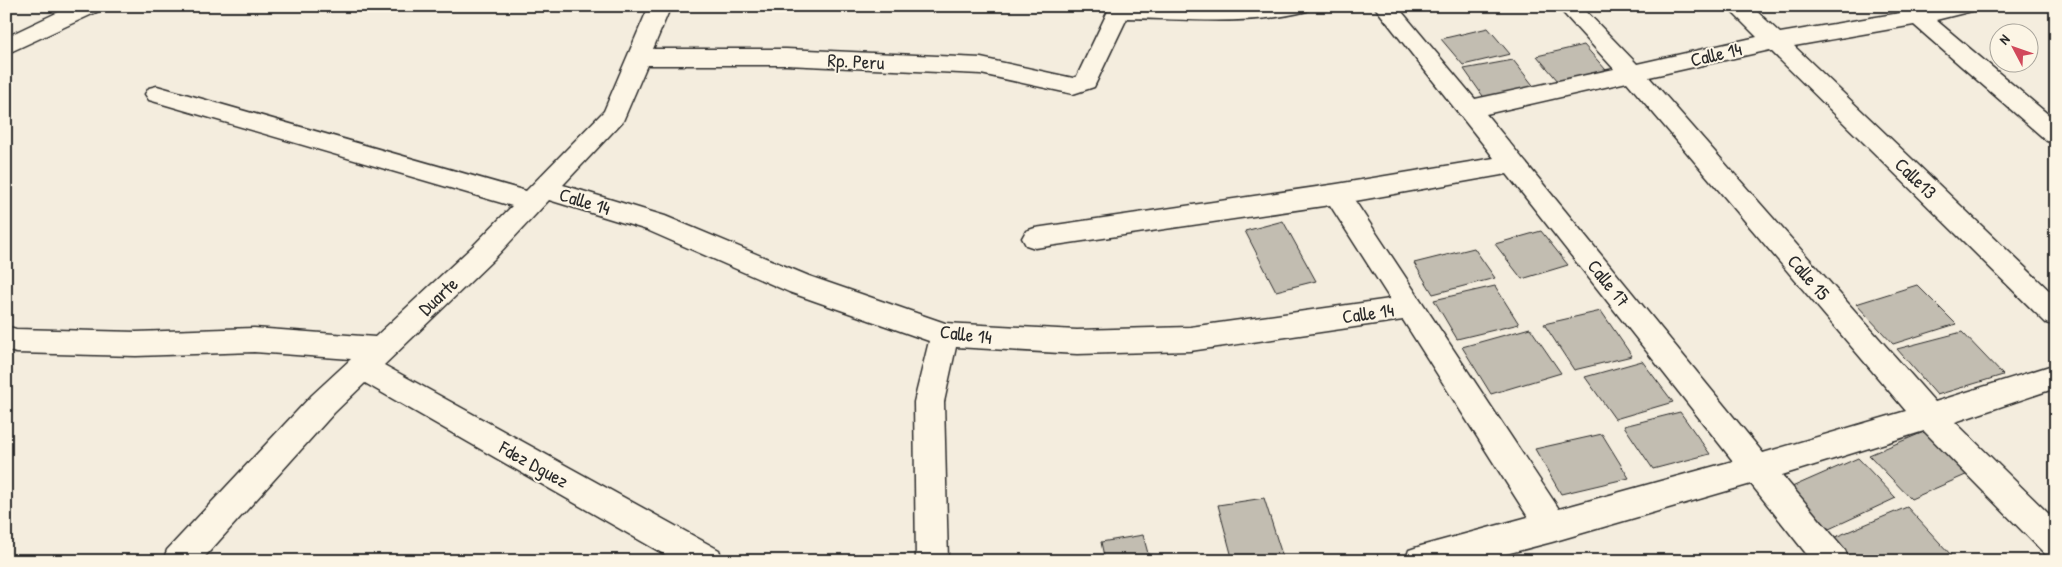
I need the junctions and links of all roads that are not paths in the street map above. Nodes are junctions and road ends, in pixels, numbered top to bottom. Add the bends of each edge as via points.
1 (91, 6) edge
2 (660, 6) edge
3 (1299, 6) edge
4 (1385, 6) edge
5 (1568, 6) edge
6 (1736, 6) edge
7 (1964, 6) edge
8 (1119, 9) edge
9 (1912, 12) edge
10 (1775, 41) junction
11 (6, 46) edge
12 (637, 57) junction
13 (1632, 73) junction
14 (157, 94) dead end
15 (1470, 109) junction
16 (2056, 135) edge
17 (1514, 164) junction
18 (1337, 194) junction
19 (538, 195) junction
20 (1035, 238) dead end
21 (1411, 307) junction
22 (2056, 315) edge
23 (945, 335) junction
24 (6, 338) edge
25 (372, 358) junction
26 (2056, 376) edge
27 (1931, 418) junction
28 (1756, 468) junction
29 (1552, 527) junction
30 (2056, 543) edge
31 (179, 561) edge
32 (707, 561) edge
33 (932, 561) edge
34 (1421, 561) edge
35 (1833, 561) edge

1 - 11 street
2 - 12 street, Duarte
3 - 8 street via 1254,12
4 - 15 street, Calle 17
5 - 13 street, Calle 15
6 - 10 street, Calle13
7 - 9 street, Calle 14
8 - 12 street, Rp. Peru via 1086,80 1073,86 981,66 786,58
9 - 10 street, Calle 14
9 - 16 street
10 - 13 street, Calle 14
10 - 22 street, Calle13
12 - 19 street, Duarte via 614,115
13 - 15 street, Calle 14
13 - 27 street, Calle 15
14 - 19 street, Calle 14
15 - 17 street, Calle 17
17 - 18 street
17 - 28 street, Calle 17
18 - 20 street
18 - 21 street
19 - 23 street, Calle 14 via 656,223 799,284
19 - 25 street, Duarte via 484,252
21 - 23 street, Calle 14 via 1190,339 1077,342
21 - 29 street
23 - 33 street via 929,402
24 - 25 street via 16,341 136,344 254,340
25 - 31 street, Duarte via 323,404
25 - 32 street, Fdez Dguez
26 - 27 street
27 - 28 street
27 - 30 street, Calle 15
28 - 29 street
28 - 35 street, Calle 17
29 - 34 street

